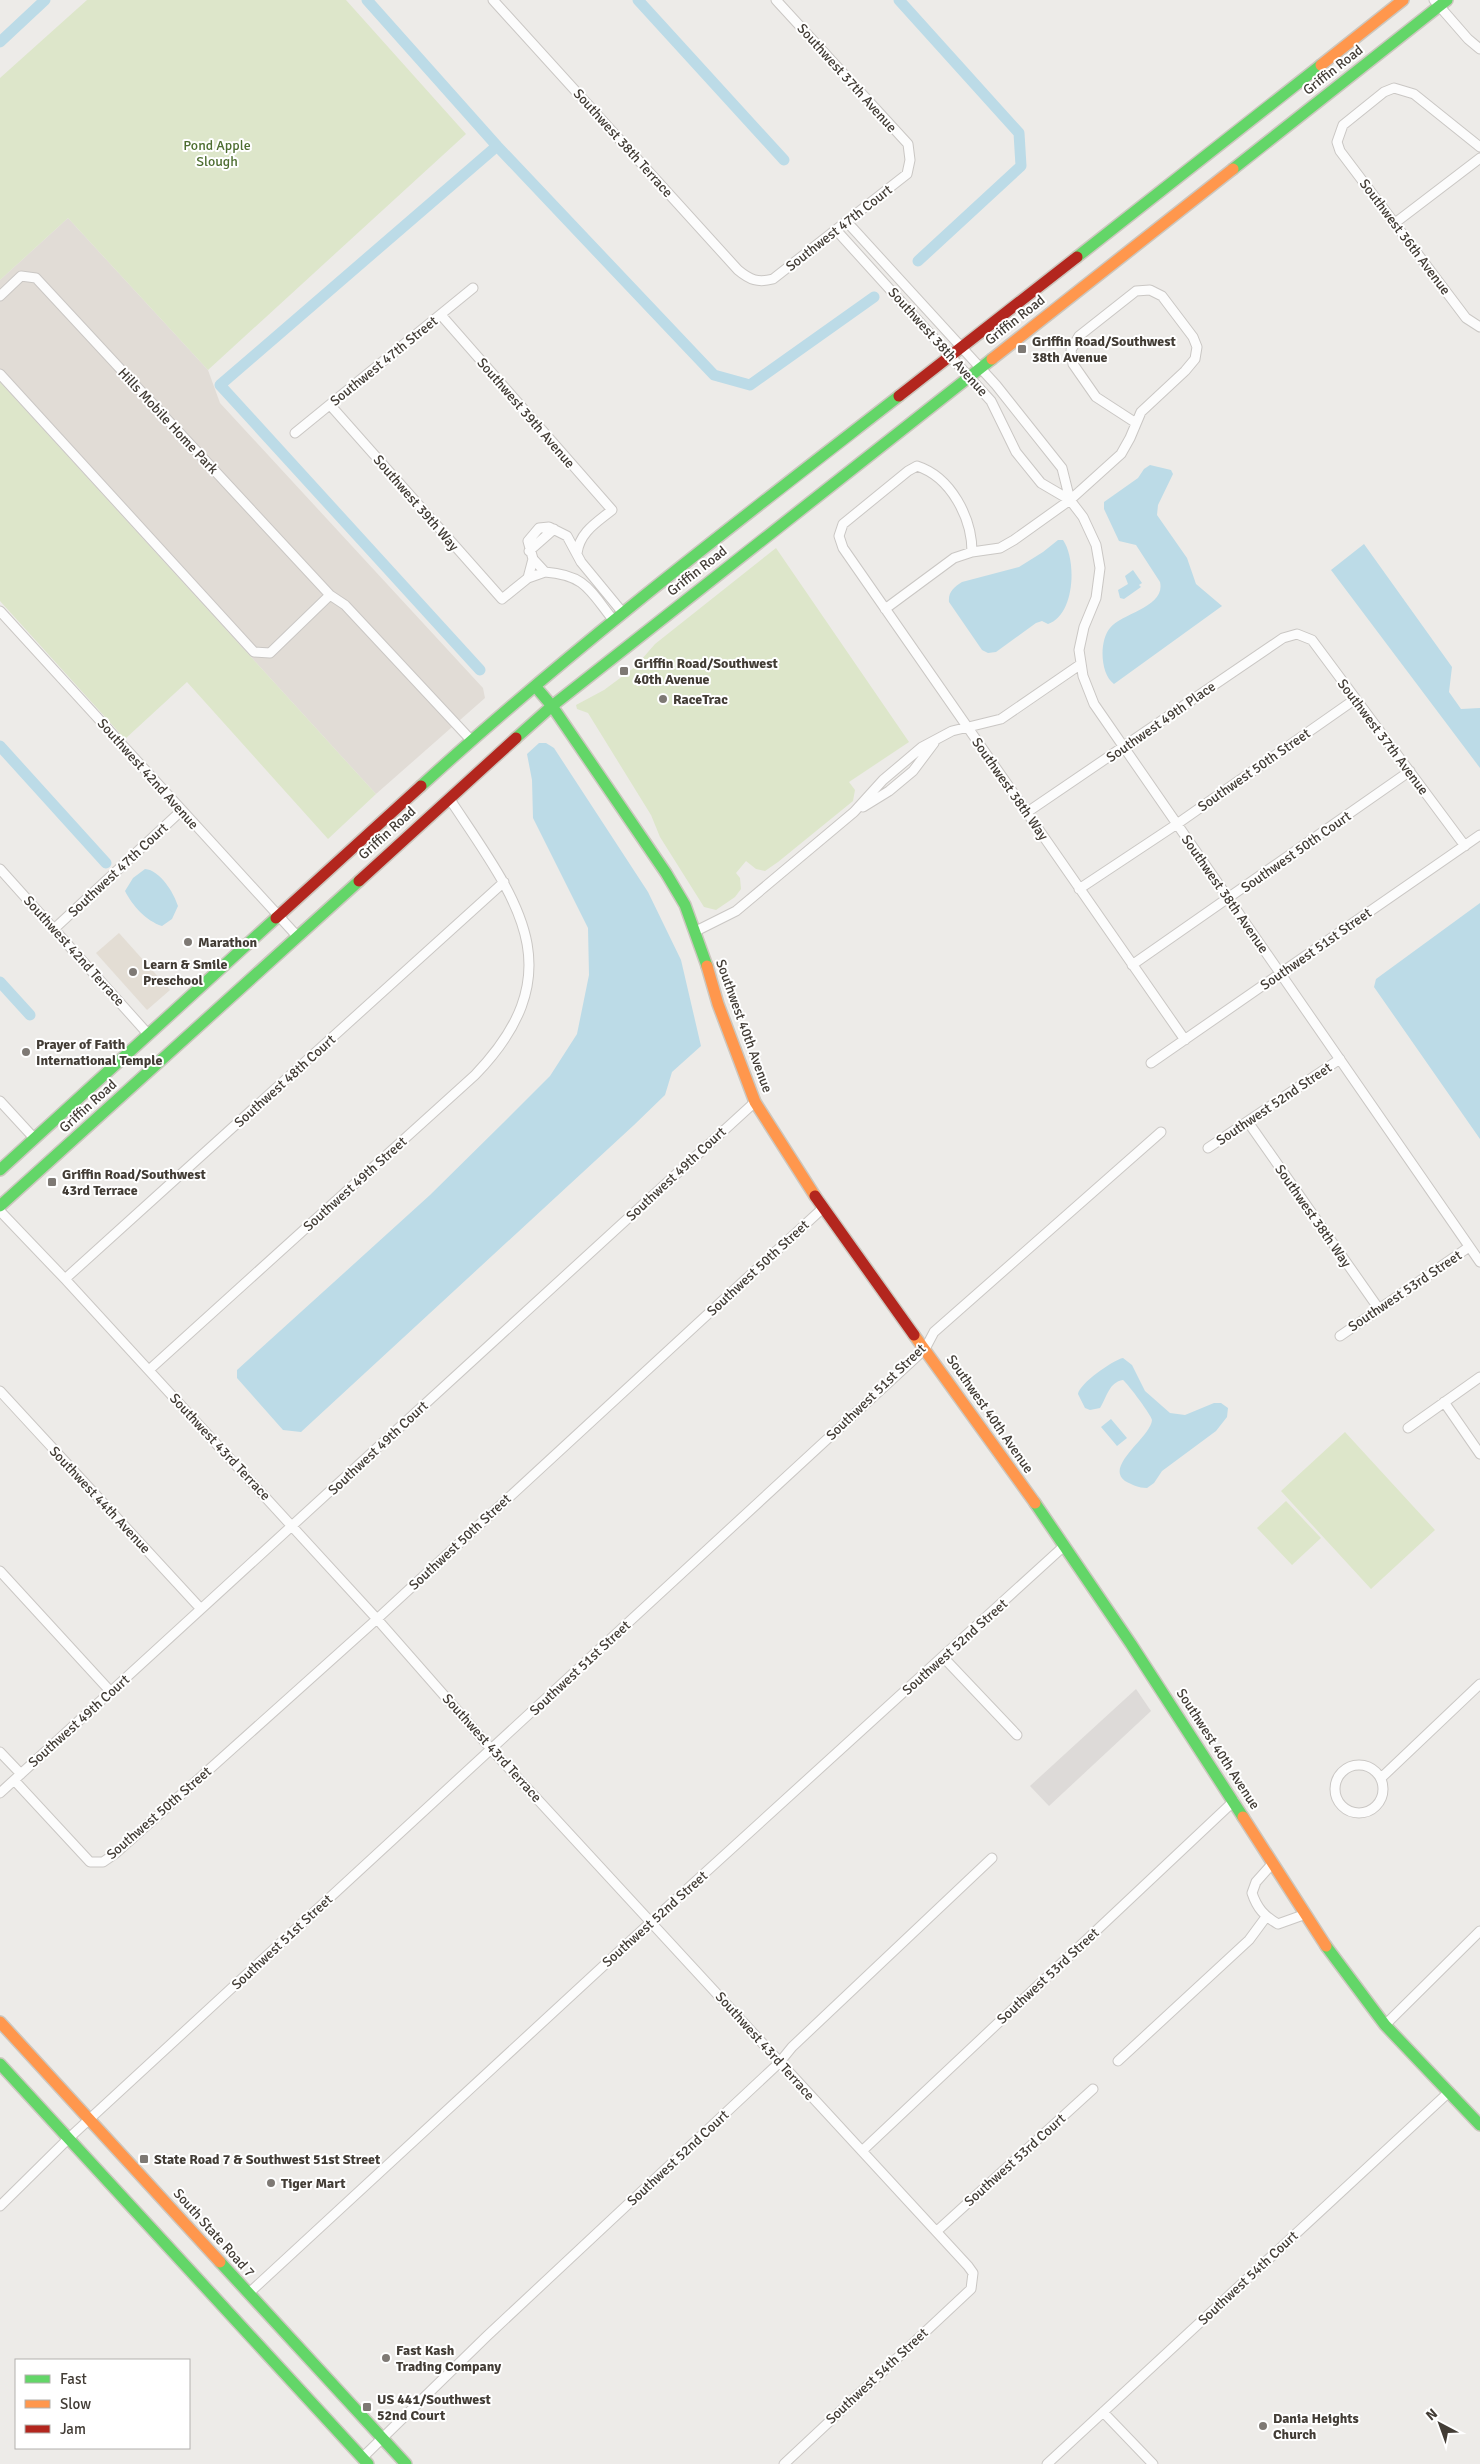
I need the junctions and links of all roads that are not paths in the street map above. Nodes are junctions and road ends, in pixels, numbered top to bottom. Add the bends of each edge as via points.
1 (493, 0) edge
2 (776, 0) edge
3 (1403, 0) edge
4 (1440, 2) edge
5 (1480, 49) edge
6 (1480, 147) edge
7 (1480, 158) edge
8 (910, 160) joint
9 (847, 222) junction
10 (1395, 223) junction
11 (837, 231) junction
12 (756, 281) joint
13 (473, 288) dead end
14 (0, 296) edge
15 (441, 315) junction
16 (1480, 327) edge
17 (962, 348) junction
18 (951, 356) junction
19 (980, 367) junction
20 (0, 374) edge
21 (969, 376) junction
22 (331, 406) junction
23 (1136, 424) junction
24 (295, 433) dead end
25 (1070, 500) junction
26 (585, 532) junction
27 (567, 536) junction
28 (972, 552) junction
29 (577, 553) junction
30 (531, 555) junction
31 (545, 572) junction
32 (528, 578) junction
33 (330, 596) junction
34 (885, 609) junction
35 (0, 611) edge
36 (623, 613) junction
37 (614, 621) junction
38 (1297, 634) joint
39 (1081, 664) junction
40 (535, 686) junction
41 (1354, 700) junction
42 (552, 706) junction
43 (966, 727) junction
44 (470, 740) junction
45 (1124, 748) junction
46 (1410, 771) junction
47 (449, 798) junction
48 (182, 811) junction
49 (1026, 813) junction
50 (1177, 824) junction
51 (1480, 835) edge
52 (1465, 846) junction
53 (0, 869) edge
54 (504, 882) junction
55 (1079, 889) junction
56 (1228, 899) junction
57 (278, 915) junction
58 (54, 929) junction
59 (696, 931) junction
60 (297, 936) junction
61 (1132, 965) junction
62 (1281, 974) junction
63 (148, 1034) junction
64 (1185, 1040) junction
65 (1340, 1059) junction
66 (1151, 1063) dead end
67 (0, 1101) edge
68 (755, 1102) junction
69 (1248, 1122) junction
70 (1161, 1132) dead end
71 (34, 1138) junction
72 (1208, 1148) dead end
73 (0, 1170) edge
74 (0, 1206) edge
75 (823, 1208) junction
76 (0, 1211) edge
77 (1469, 1247) junction
78 (1480, 1262) edge
79 (66, 1279) junction
80 (1379, 1309) junction
81 (1340, 1336) dead end
82 (925, 1349) junction
83 (149, 1370) junction
84 (1480, 1377) edge
85 (0, 1391) edge
86 (1444, 1402) junction
87 (1408, 1428) dead end
88 (1480, 1454) edge
89 (293, 1526) junction
90 (1064, 1547) junction
91 (0, 1571) edge
92 (201, 1610) junction
93 (377, 1618) junction
94 (944, 1658) junction
95 (1480, 1684) edge
96 (111, 1692) junction
97 (1017, 1735) dead end
98 (492, 1750) junction
99 (0, 1752) edge
100 (17, 1777) junction
101 (1381, 1778) junction
102 (0, 1793) edge
103 (1234, 1801) junction
104 (992, 1858) dead end
105 (1273, 1863) junction
106 (1306, 1914) junction
107 (1266, 1918) junction
108 (652, 1921) junction
109 (1480, 1931) edge
110 (0, 2022) edge
111 (1385, 2025) junction
112 (1118, 2061) dead end
113 (780, 2063) junction
114 (0, 2064) edge
115 (1093, 2089) dead end
116 (1449, 2092) junction
117 (90, 2119) junction
118 (1480, 2125) edge
119 (70, 2138) junction
120 (862, 2151) junction
121 (0, 2206) edge
122 (937, 2231) junction
123 (971, 2288) joint
124 (249, 2293) junction
125 (1103, 2412) junction
126 (383, 2438) junction
127 (365, 2461) edge
128 (406, 2464) edge
129 (784, 2464) edge
130 (1047, 2464) edge
131 (1153, 2464) edge

1 - 12 street, Southwest 38th Terrace via 738,270
2 - 8 street, Southwest 37th Avenue via 908,144
3 - 17 main road, Griffin Road
4 - 5 street via 1468,39
4 - 19 main road, Griffin Road
6 - 10 street, Southwest 36th Avenue via 1414,94 1394,88 1384,92 1343,125 1336,142 1340,151
7 - 10 street
8 - 9 street, Southwest 47th Court via 906,174
9 - 11 street, Southwest 47th Court
9 - 17 street, Southwest 38th Avenue
10 - 16 street, Southwest 36th Avenue via 1466,318
11 - 12 street, Southwest 47th Court via 774,280
11 - 18 street, Southwest 38th Avenue
13 - 15 street, Southwest 47th Street
14 - 33 street, Hills Mobile Home Park via 21,276 36,278
15 - 22 street, Southwest 47th Street
15 - 26 street, Southwest 39th Avenue via 612,510
17 - 18 main road, Griffin Road
17 - 19 street, Southwest 38th Avenue
18 - 21 street, Southwest 38th Avenue
18 - 36 main road, Griffin Road
19 - 21 main road, Griffin Road
19 - 25 street, Southwest 38th Avenue via 1062,468
20 - 33 street via 254,652 270,652
21 - 25 street, Southwest 38th Avenue via 991,401 1016,452 1041,484
21 - 42 main road, Griffin Road
22 - 24 street, Southwest 47th Street
22 - 32 street, Southwest 39th Way via 502,599
23 - 23 street via 1147,405 1190,365 1197,347 1162,296 1150,290 1136,291 1079,336 1071,350 1072,364 1096,397
23 - 25 street via 1121,454
25 - 28 street via 1000,548
25 - 39 street, Southwest 38th Avenue via 1083,517 1096,545 1100,568 1096,598 1079,650
26 - 27 street
26 - 29 street via 578,543
27 - 29 street
27 - 30 street via 544,526 539,528 528,541
28 - 34 street via 954,558
28 - 34 street, Southwest 38th Way via 972,537 958,502 937,476 917,466 908,471 843,524 839,536 842,548
29 - 36 street
30 - 31 street
30 - 32 street
31 - 32 street
31 - 37 street via 565,574 580,580
33 - 44 street, Hills Mobile Home Park via 346,605
34 - 43 street, Southwest 38th Way
35 - 48 street, Southwest 42nd Avenue
36 - 37 main road, Griffin Road
37 - 40 main road, Griffin Road
38 - 41 street, Southwest 37th Avenue via 1312,640
38 - 45 street, Southwest 49th Place via 1283,638
39 - 43 street via 1001,719
39 - 45 street, Southwest 38th Avenue via 1094,704
40 - 42 main road, Southwest 40th Avenue
40 - 44 main road, Griffin Road
41 - 46 street, Southwest 37th Avenue
41 - 50 street, Southwest 50th Street
42 - 47 main road, Griffin Road
42 - 59 main road, Southwest 40th Avenue via 666,873
43 - 49 street, Southwest 38th Way
43 - 59 street via 922,747 883,780 854,812 736,911
44 - 57 main road, Griffin Road
45 - 49 street, Southwest 49th Place
45 - 50 street, Southwest 38th Avenue
46 - 52 street, Southwest 37th Avenue
46 - 56 street, Southwest 50th Court
47 - 54 street, Southwest 49th Street
47 - 60 main road, Griffin Road
48 - 57 street, Southwest 42nd Avenue
48 - 58 street, Southwest 47th Court
49 - 55 street, Southwest 38th Way
50 - 55 street, Southwest 50th Street
50 - 56 street, Southwest 38th Avenue
51 - 52 street, Southwest 51st Street
52 - 62 street, Southwest 51st Street
53 - 58 street, Southwest 42nd Terrace
54 - 79 street, Southwest 48th Court
54 - 83 street, Southwest 49th Street via 522,921 529,977 522,1006 495,1054 476,1075
55 - 61 street, Southwest 38th Way
56 - 61 street, Southwest 50th Court
56 - 62 street, Southwest 38th Avenue
57 - 60 street, Southwest 42nd Avenue
57 - 63 main road, Griffin Road
58 - 63 street, Southwest 42nd Terrace
59 - 68 main road, Southwest 40th Avenue via 718,1004
60 - 74 main road, Griffin Road
61 - 64 street, Southwest 38th Way
62 - 64 street, Southwest 51st Street
62 - 65 street, Southwest 38th Avenue
63 - 71 main road, Griffin Road
64 - 66 street, Southwest 51st Street
65 - 69 street, Southwest 52nd Street
65 - 77 street, Southwest 38th Avenue
67 - 71 street
68 - 75 main road, Southwest 40th Avenue
68 - 89 street, Southwest 49th Court
69 - 72 street, Southwest 52nd Street
69 - 80 street, Southwest 38th Way
70 - 82 street, Southwest 51st Street via 934,1332
71 - 73 main road, Griffin Road
75 - 82 main road, Southwest 40th Avenue
75 - 93 street, Southwest 50th Street
76 - 79 street, Southwest 43rd Terrace
77 - 78 street, Southwest 38th Avenue
77 - 80 street, Southwest 53rd Street
79 - 83 street, Southwest 43rd Terrace
80 - 81 street, Southwest 53rd Street
82 - 90 main road, Southwest 40th Avenue
82 - 98 street, Southwest 51st Street
83 - 89 street, Southwest 43rd Terrace
84 - 86 street
85 - 92 street, Southwest 44th Avenue
86 - 87 street
86 - 88 street
89 - 92 street, Southwest 49th Court
89 - 93 street, Southwest 43rd Terrace
90 - 94 street, Southwest 52nd Street
90 - 103 main road, Southwest 40th Avenue
91 - 96 street
92 - 96 street, Southwest 49th Court
93 - 98 street, Southwest 43rd Terrace
93 - 100 street, Southwest 50th Street via 103,1862 90,1862
94 - 97 street
94 - 108 street, Southwest 52nd Street
95 - 101 street
96 - 100 street, Southwest 49th Court
98 - 108 street, Southwest 43rd Terrace
98 - 117 street, Southwest 51st Street
99 - 100 street
100 - 102 street, Southwest 49th Court
101 - 101 street via 1371,1767 1348,1768 1342,1772 1335,1786 1337,1801 1343,1808 1358,1814 1374,1809 1384,1795
103 - 105 main road, Southwest 40th Avenue
103 - 120 street, Southwest 53rd Street
104 - 113 street, Southwest 52nd Court via 792,2047
105 - 106 main road, Southwest 40th Avenue
105 - 107 street via 1256,1882 1252,1893 1256,1906
106 - 107 street via 1278,1924
106 - 111 main road, Southwest 40th Avenue via 1336,1961
107 - 112 street via 1249,1940
108 - 113 street, Southwest 43rd Terrace
108 - 124 street, Southwest 52nd Street
109 - 111 street
110 - 117 main road, South State Road 7
111 - 116 main road, Southwest 40th Avenue
113 - 120 street, Southwest 43rd Terrace
113 - 126 street, Southwest 52nd Court via 487,2336
114 - 119 main road
115 - 122 street, Southwest 53rd Court
116 - 118 main road, Southwest 40th Avenue
116 - 125 street, Southwest 54th Court
117 - 119 street, Southwest 51st Street
117 - 124 main road, South State Road 7
119 - 121 street, Southwest 51st Street
119 - 127 main road
120 - 122 street, Southwest 43rd Terrace
122 - 123 street, Southwest 43rd Terrace via 968,2266 972,2273
123 - 129 street, Southwest 54th Street
124 - 126 main road, South State Road 7
125 - 130 street, Southwest 54th Court
125 - 131 street
126 - 127 street, Southwest 52nd Court
126 - 128 main road, South State Road 7

